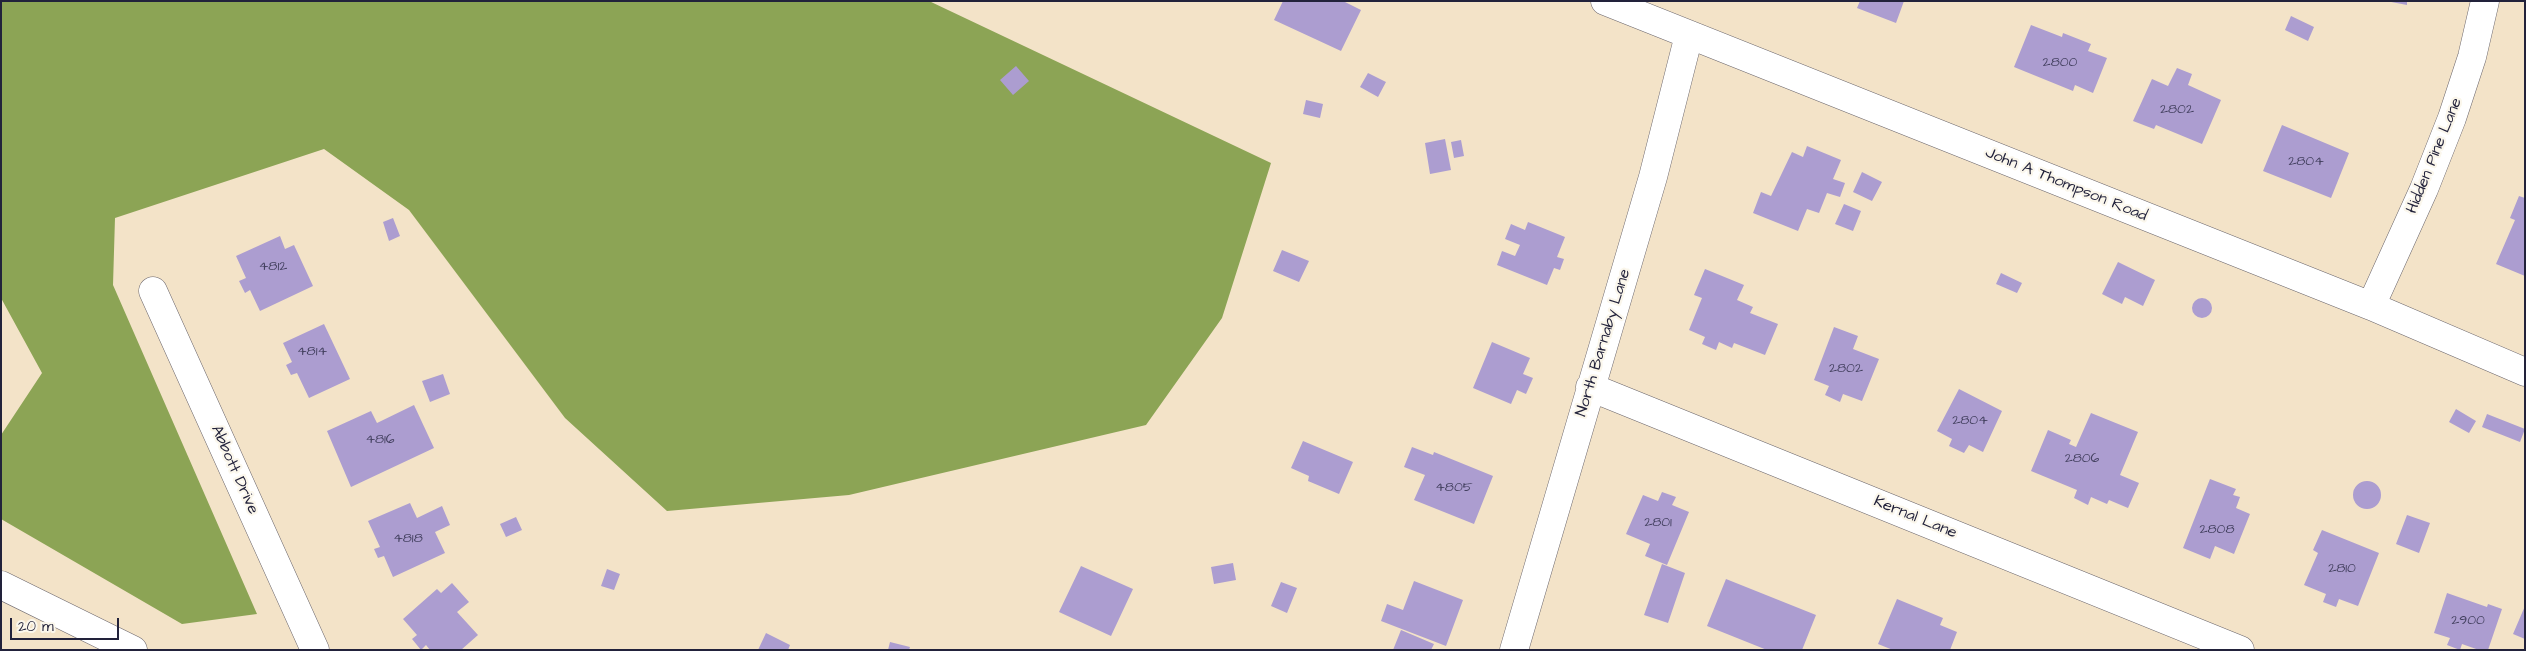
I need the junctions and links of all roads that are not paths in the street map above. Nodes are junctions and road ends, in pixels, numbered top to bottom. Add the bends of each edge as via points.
1 (1605, 1) edge
2 (2485, 1) edge
3 (1689, 35) junction
4 (153, 291) dead end
5 (2371, 306) junction
6 (2525, 372) edge
7 (1590, 387) junction
8 (1, 585) edge
9 (133, 650) edge
10 (316, 650) edge
11 (1514, 650) edge
12 (2240, 650) edge

1 - 3 street, John A Thompson Road
2 - 5 street, Hidden Pine Lane via 2472,58 2452,118
3 - 5 street, John A Thompson Road
3 - 7 street, North Barnaby Lane via 1653,177
4 - 10 street, Abbott Drive
5 - 6 street, John A Thompson Road
7 - 11 street, North Barnaby Lane
7 - 12 street, Kernal Lane
8 - 9 street

